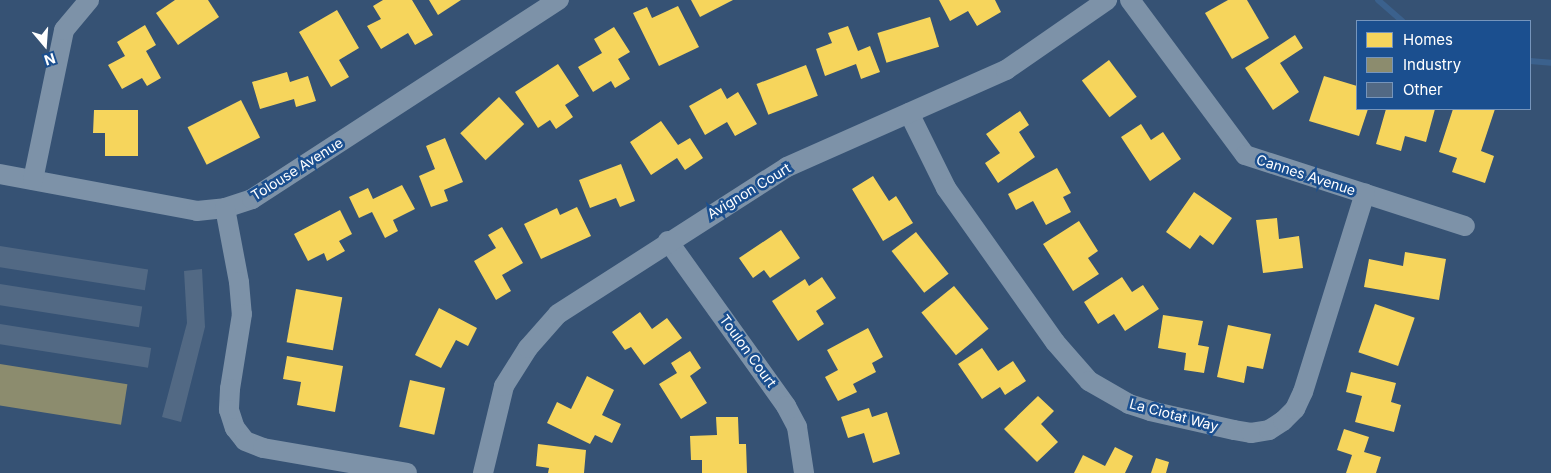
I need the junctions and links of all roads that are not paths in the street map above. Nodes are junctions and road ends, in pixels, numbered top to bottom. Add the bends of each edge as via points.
1 (89, 0) edge
2 (559, 0) edge
3 (1107, 0) edge
4 (1130, 0) edge
5 (909, 113) junction
6 (0, 174) edge
7 (33, 180) junction
8 (1364, 193) junction
9 (225, 208) junction
10 (1465, 226) dead end
11 (668, 241) junction
12 (407, 473) edge
13 (483, 473) edge
14 (804, 473) edge

1 - 7 street via 64,30
2 - 9 street, Tolouse Avenue via 252,199
3 - 5 street, Avignon Court via 1006,70
4 - 8 street, Cannes Avenue via 1245,155
5 - 8 street, La Ciotat Way via 946,188 1055,342 1089,381 1129,404 1150,411 1251,433 1269,430 1295,409
5 - 11 street, Avignon Court via 788,166
6 - 7 street, Tolouse Avenue
7 - 9 street, Tolouse Avenue via 197,211
8 - 10 street, Cannes Avenue
9 - 12 street via 242,314 230,389 229,410 235,428 245,441 263,448
11 - 13 street, Avignon Court via 558,314 528,348 504,386
11 - 14 street, Toulon Court via 786,406 797,427

